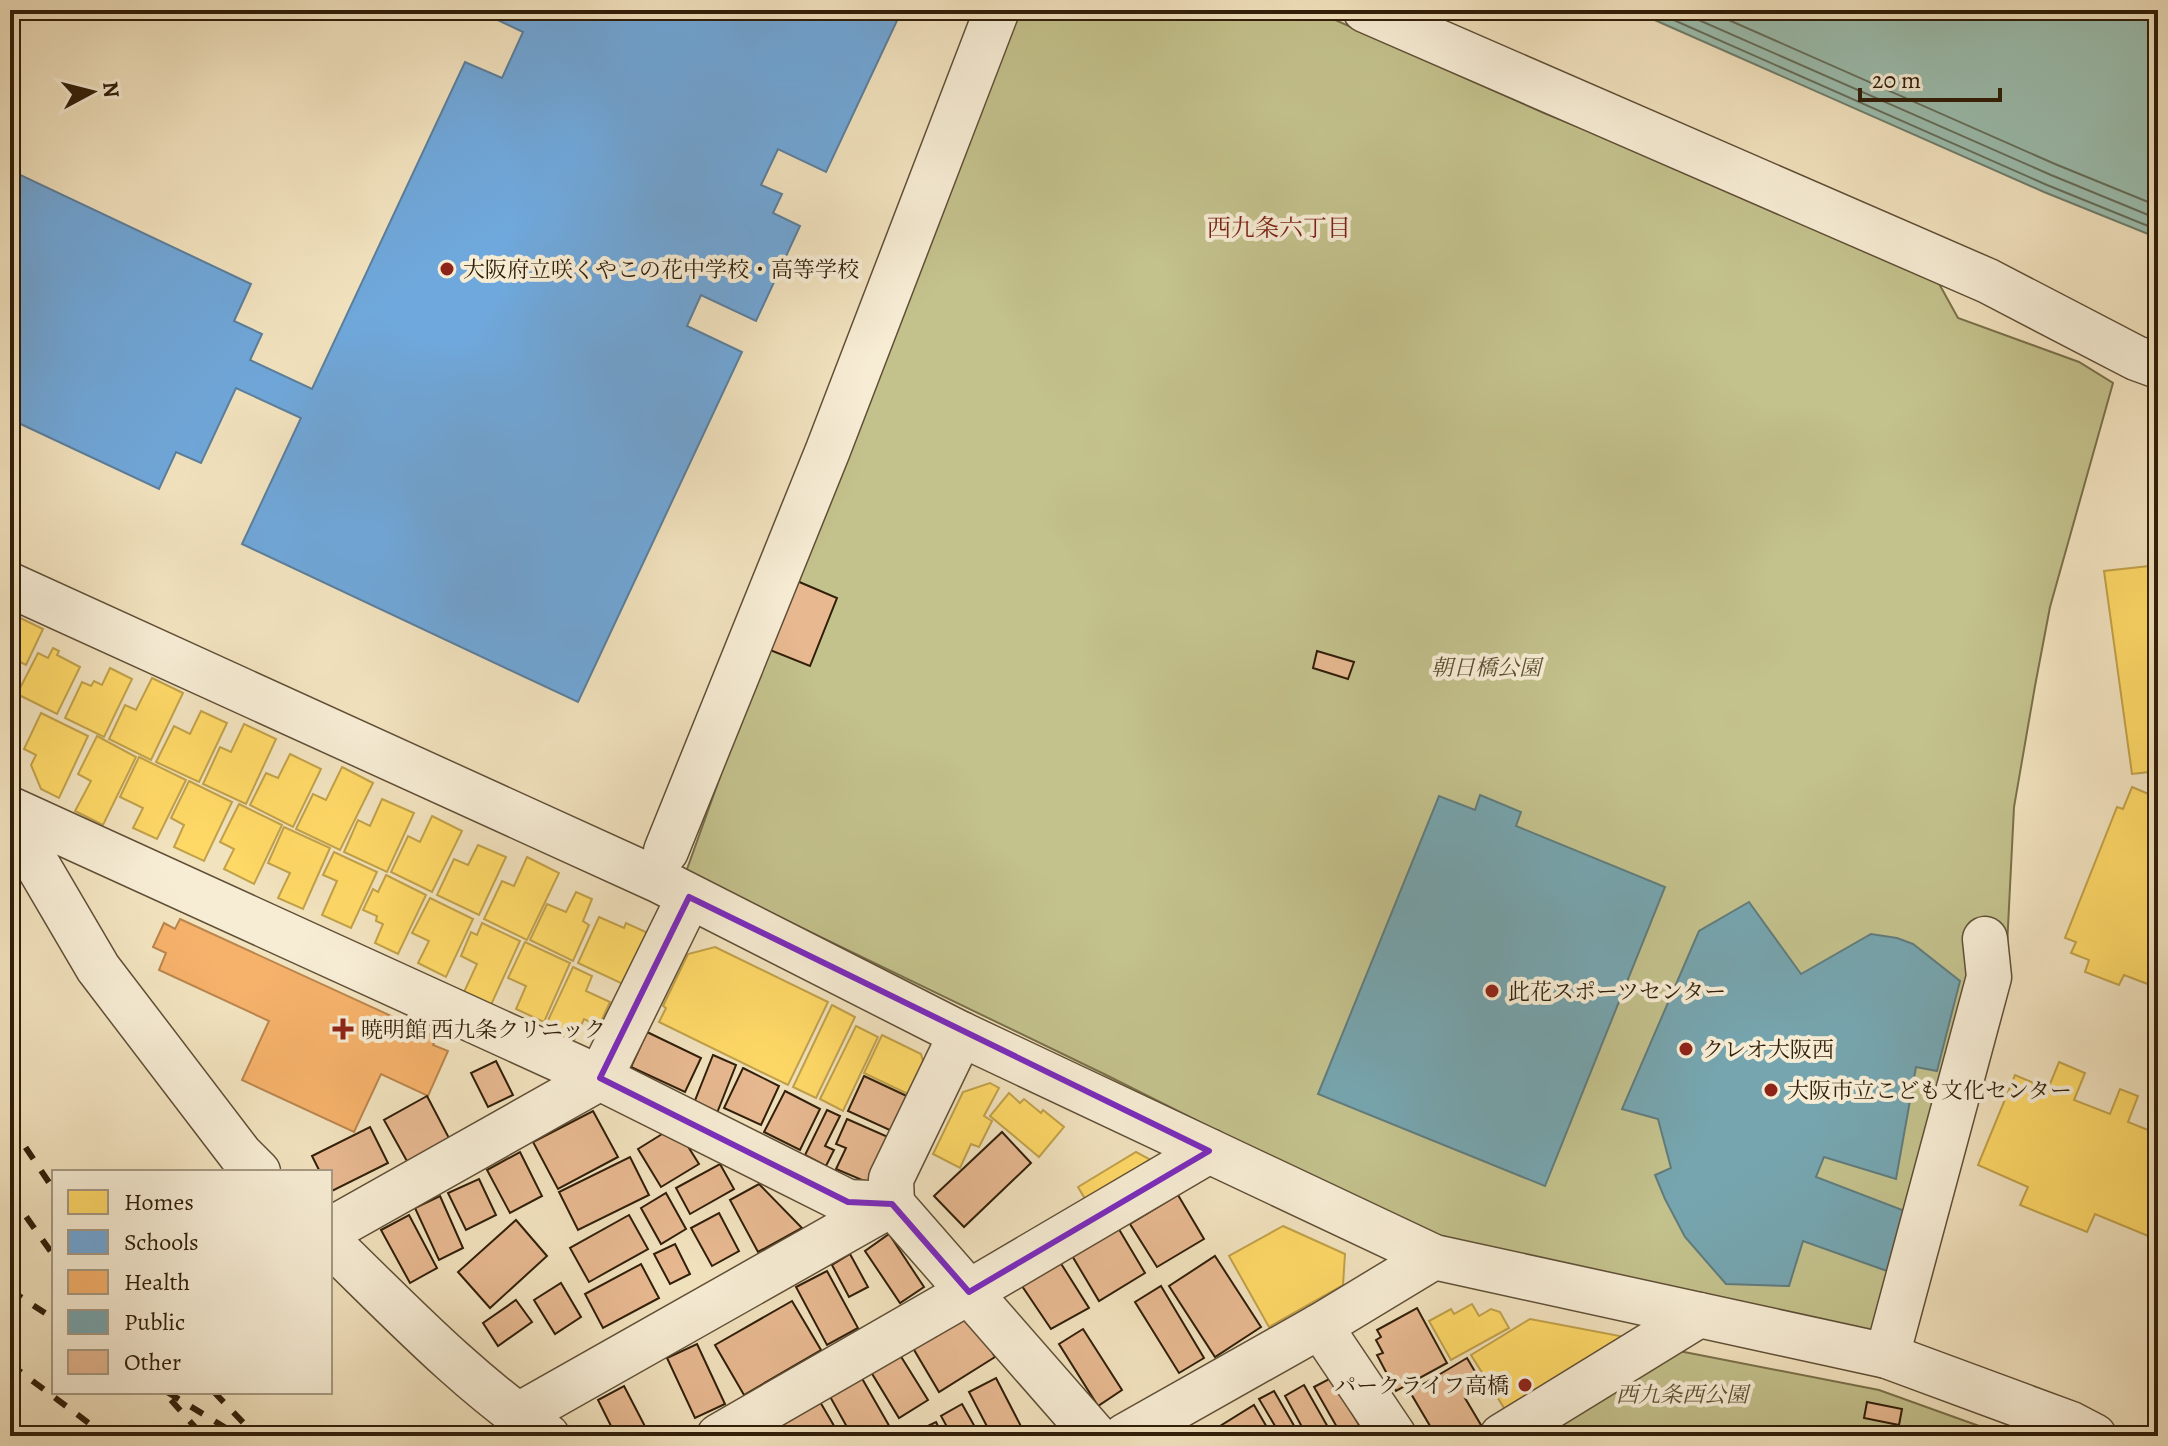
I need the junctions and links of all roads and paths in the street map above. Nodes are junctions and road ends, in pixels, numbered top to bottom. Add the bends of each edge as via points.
1 (997, 10) edge
2 (1365, 10) edge
3 (2158, 366) edge
4 (10, 585) edge
5 (10, 809) edge
6 (10, 818) edge
7 (666, 851) dead end
8 (689, 897) junction
9 (1985, 939) dead end
10 (961, 1034) junction
11 (600, 1078) junction
12 (1209, 1151) junction
13 (256, 1170) edge
14 (892, 1204) junction
15 (332, 1229) edge
16 (332, 1245) edge
17 (1434, 1257) junction
18 (969, 1292) junction
19 (1699, 1315) junction
20 (1320, 1326) junction
21 (1887, 1356) junction
22 (532, 1426) edge
23 (719, 1436) edge
24 (1095, 1436) edge
25 (1125, 1436) edge
26 (1394, 1436) edge
27 (1502, 1436) edge
28 (2094, 1436) edge

1 - 7 street
2 - 3 street via 1988,281
4 - 8 street
5 - 11 street
6 - 13 street via 98,968
8 - 10 street
8 - 11 street
9 - 21 street via 1989,977
10 - 12 street
10 - 14 street via 891,1179
11 - 14 street via 848,1202
11 - 15 street
12 - 17 street
12 - 18 street
14 - 18 street
14 - 22 street
16 - 22 street via 424,1334
17 - 19 street
17 - 20 street
18 - 23 street
18 - 24 street
19 - 21 street
19 - 27 street
20 - 25 street
20 - 26 street
21 - 28 street

